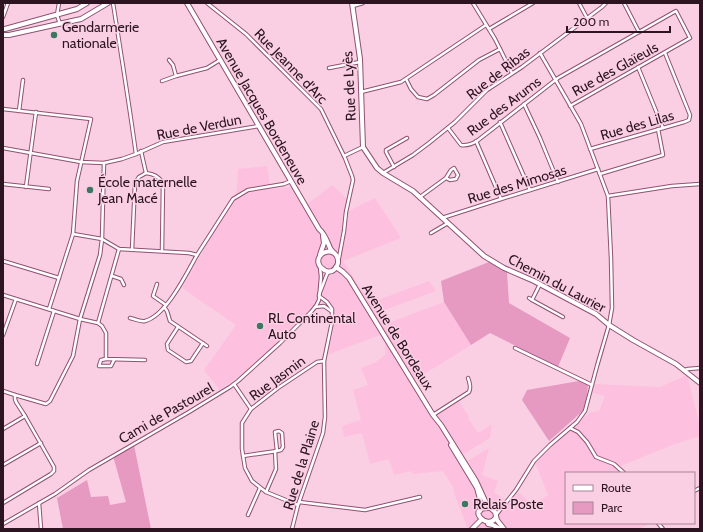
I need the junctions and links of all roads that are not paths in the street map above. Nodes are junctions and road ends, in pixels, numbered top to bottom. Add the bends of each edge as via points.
1 (8, 3) edge
2 (59, 3) edge
3 (87, 3) edge
4 (113, 3) edge
5 (187, 3) edge
6 (207, 3) edge
7 (363, 3) edge
8 (473, 3) edge
9 (533, 3) edge
10 (579, 3) edge
11 (606, 3) edge
12 (624, 3) edge
13 (105, 4) edge
14 (352, 4) edge
15 (56, 15) junction
16 (3, 18) edge
17 (587, 18) junction
18 (60, 24) junction
19 (486, 25) junction
20 (4, 28) edge
21 (489, 29) junction
22 (639, 32) junction
23 (4, 35) edge
24 (500, 49) junction
25 (665, 52) junction
26 (540, 53) junction
27 (169, 60) dead end
28 (220, 60) junction
29 (360, 62) junction
30 (329, 68) dead end
31 (638, 68) junction
32 (512, 74) junction
33 (176, 76) junction
34 (406, 79) junction
35 (23, 80) dead end
36 (555, 80) junction
37 (162, 81) dead end
38 (361, 92) junction
39 (524, 104) junction
40 (570, 106) junction
41 (3, 109) edge
42 (19, 110) junction
43 (36, 112) junction
44 (500, 122) junction
45 (259, 126) junction
46 (448, 128) junction
47 (663, 128) junction
48 (658, 129) junction
49 (407, 138) dead end
50 (476, 141) junction
51 (363, 147) junction
52 (3, 148) edge
53 (590, 149) junction
54 (141, 152) junction
55 (30, 153) junction
56 (136, 154) junction
57 (344, 156) junction
58 (81, 162) junction
59 (104, 163) junction
60 (394, 167) junction
61 (598, 169) junction
62 (146, 173) junction
63 (383, 173) junction
64 (600, 174) junction
65 (446, 178) junction
66 (291, 181) junction
67 (558, 182) junction
68 (3, 184) edge
69 (700, 184) edge
70 (26, 187) junction
71 (49, 190) dead end
72 (530, 190) junction
73 (608, 196) junction
74 (420, 197) junction
75 (501, 199) junction
76 (442, 218) junction
77 (448, 223) junction
78 (319, 229) junction
79 (431, 233) dead end
80 (73, 234) junction
81 (102, 239) junction
82 (119, 249) junction
83 (341, 249) junction
84 (132, 250) junction
85 (162, 252) junction
86 (334, 253) junction
87 (197, 255) junction
88 (320, 256) junction
89 (3, 261) edge
90 (338, 261) junction
91 (320, 267) junction
92 (336, 267) junction
93 (330, 271) junction
94 (112, 276) junction
95 (59, 278) junction
96 (157, 284) dead end
97 (540, 284) junction
98 (124, 285) dead end
99 (3, 295) edge
100 (319, 295) junction
101 (529, 298) dead end
102 (16, 299) junction
103 (532, 300) junction
104 (165, 306) junction
105 (315, 307) junction
106 (49, 309) junction
107 (54, 311) junction
108 (331, 311) junction
109 (563, 317) dead end
110 (130, 318) dead end
111 (80, 319) junction
112 (98, 323) junction
113 (609, 325) junction
114 (178, 326) junction
115 (3, 336) edge
116 (203, 343) junction
117 (207, 346) dead end
118 (516, 348) dead end
119 (106, 360) junction
120 (114, 360) junction
121 (145, 360) dead end
122 (324, 361) junction
123 (37, 364) dead end
124 (700, 368) edge
125 (684, 370) junction
126 (468, 378) dead end
127 (700, 383) edge
128 (234, 384) junction
129 (592, 385) junction
130 (3, 391) edge
131 (15, 395) junction
132 (251, 409) junction
133 (433, 415) junction
134 (25, 416) junction
135 (438, 422) junction
136 (570, 428) junction
137 (3, 429) edge
138 (41, 443) junction
139 (276, 451) junction
140 (243, 456) junction
141 (457, 456) junction
142 (3, 465) edge
143 (470, 470) junction
144 (623, 472) edge
145 (260, 488) junction
146 (266, 492) junction
147 (420, 497) dead end
148 (3, 503) edge
149 (39, 503) junction
150 (299, 503) junction
151 (501, 508) junction
152 (491, 509) junction
153 (480, 511) junction
154 (248, 515) dead end
155 (496, 517) junction
156 (480, 521) junction
157 (3, 524) edge
158 (488, 524) junction
159 (41, 529) edge
160 (292, 529) edge
161 (472, 529) edge
162 (500, 529) edge
163 (504, 529) edge

1 - 16 street
2 - 15 street
3 - 15 main road
4 - 56 street
5 - 28 main road, Avenue Jacques Bordeneuve
6 - 57 street, Rue Jeanne d'Arc via 246,34 321,109
7 - 14 street
8 - 19 street
9 - 21 street
10 - 17 street
11 - 17 street, Rue de Ribas
12 - 22 street
13 - 18 main road via 81,19
14 - 29 main road, Rue de Lyès
15 - 18 street
15 - 20 main road
17 - 26 street, Rue de Ribas
18 - 23 main road
19 - 21 street
19 - 34 street
20 - 23 main road
21 - 24 street
22 - 25 street, Rue des Glaïeuls via 676,11 690,38
22 - 36 street, Rue des Glaïeuls
24 - 32 street
24 - 34 street via 480,60 427,99 418,97
25 - 31 street, Rue des Glaïeuls
25 - 47 street, Rue des Lilas via 690,115 689,120
26 - 32 street, Rue de Ribas
26 - 36 street
27 - 33 street via 173,64
28 - 33 street via 207,68
28 - 45 main road, Avenue Jacques Bordeneuve
29 - 30 street
29 - 38 main road, Rue de Lyès
31 - 40 street, Rue des Glaïeuls
31 - 47 street
32 - 46 street, Rue de Ribas via 487,90
33 - 37 street
34 - 38 street
35 - 42 street
36 - 39 street, Rue des Arums
36 - 40 street
38 - 51 main road, Rue de Lyès
39 - 44 street, Rue des Arums
39 - 67 street
40 - 53 street via 581,124
41 - 42 street
42 - 43 street
43 - 55 street
43 - 58 street via 91,119
44 - 50 street, Rue des Arums
44 - 72 street
45 - 54 street, Rue de Verdun via 163,142
45 - 66 main road, Avenue Jacques Bordeneuve
46 - 50 street, Rue des Arums via 461,145 469,145
46 - 60 street, Rue de Ribas
47 - 48 street, Rue des Lilas
48 - 53 street, Rue des Lilas
48 - 64 street via 663,155
49 - 60 street via 386,150
50 - 75 street
51 - 57 street
51 - 63 main road, Chemin du Laurier
52 - 55 street, Rue de Verdun
53 - 61 street
54 - 56 street, Rue de Verdun
54 - 62 street
55 - 58 street, Rue de Verdun
55 - 70 street
56 - 59 street, Rue de Verdun
57 - 83 street, Rue Jeanne d'Arc via 353,180
58 - 59 street, Rue de Verdun
58 - 80 street
59 - 81 street
60 - 63 street, Rue de Ribas
61 - 64 street
61 - 67 street, Rue des Mimosas
62 - 84 street via 135,183
62 - 85 street via 159,177 162,183
63 - 74 main road, Chemin du Laurier
64 - 73 street
65 - 65 street via 451,170 454,168 458,175 456,179
65 - 74 street
66 - 78 main road, Avenue Jacques Bordeneuve
66 - 87 street via 248,190 233,199
67 - 72 street, Rue des Mimosas
68 - 70 street
69 - 73 street
70 - 71 street
72 - 75 street, Rue des Mimosas
73 - 113 street via 612,258 612,308
74 - 76 main road, Chemin du Laurier
75 - 76 street, Rue des Mimosas
76 - 77 main road, Chemin du Laurier
77 - 79 street
77 - 97 main road, Chemin du Laurier via 484,256
78 - 86 main road, Avenue Jacques Bordeneuve
78 - 88 main road, Avenue Jacques Bordeneuve via 324,243
80 - 81 street
80 - 95 street
81 - 82 street
81 - 111 street via 100,255
82 - 84 street
82 - 94 street
83 - 86 street
83 - 90 street, Rue Jeanne d'Arc
84 - 85 street
85 - 87 street
86 - 88 main road via 324,252
86 - 90 main road
87 - 104 street
88 - 91 main road
89 - 95 street
90 - 92 main road
91 - 93 main road
91 - 100 street, Cami de Pastourel
92 - 93 main road
92 - 133 main road, Avenue de Bordeaux via 349,278
93 - 100 street, Cami de Pastourel
94 - 98 street via 121,279
94 - 112 street
95 - 106 street
96 - 104 street via 154,296
97 - 103 street
97 - 113 main road, Chemin du Laurier via 596,314
99 - 102 street
100 - 105 street, Cami de Pastourel
100 - 108 street via 330,306
101 - 103 street
102 - 106 street
102 - 115 street
103 - 109 street
104 - 110 street via 147,321
104 - 114 street via 170,321
105 - 108 street via 324,306
105 - 128 street, Cami de Pastourel
106 - 107 street
107 - 111 street
107 - 123 street
108 - 122 street, Rue de la Plaine via 332,322
111 - 112 street
111 - 131 street via 73,356 50,401 46,404
112 - 119 street via 106,333
113 - 125 main road, Chemin du Laurier
113 - 129 street
114 - 116 street
114 - 116 street via 167,344 168,350 186,362 191,361
116 - 117 street
118 - 129 street
119 - 120 street
119 - 120 street via 100,360 99,366 110,366
120 - 121 street
122 - 132 street, Rue Jasmin via 317,362
122 - 150 street, Rue de la Plaine via 324,433
124 - 125 street
125 - 127 main road, Chemin du Laurier
126 - 133 street via 469,392
128 - 132 street
128 - 149 street, Cami de Pastourel via 89,470
129 - 136 street via 586,411
130 - 131 street
131 - 134 street via 14,399
132 - 140 street, Rue Jasmin via 242,423
133 - 135 main road, Avenue de Bordeaux
134 - 137 street
134 - 138 street
135 - 141 main road, Avenue de Bordeaux
135 - 143 main road, Avenue de Bordeaux
136 - 144 street via 587,442 596,457 614,464
136 - 151 street via 534,461
138 - 142 street
138 - 148 street via 54,471
139 - 139 street via 282,450 283,447 282,433 279,431 275,432
139 - 140 street
139 - 146 street via 276,469
140 - 145 street, Rue Jasmin via 245,468 252,481
141 - 143 main road
141 - 153 main road, Avenue de Bordeaux via 477,488 481,503
143 - 152 main road, Avenue de Bordeaux
145 - 146 street, Rue Jasmin
145 - 154 street
146 - 150 street, Rue Jasmin
147 - 150 street, Rue Jasmin via 365,510
149 - 157 street, Cami de Pastourel
149 - 159 street
150 - 160 street, Rue de la Plaine
151 - 152 street
151 - 155 street
152 - 153 main road via 484,508
152 - 155 main road
153 - 156 main road
155 - 158 main road
155 - 163 main road
156 - 158 main road
156 - 161 main road
158 - 162 main road

